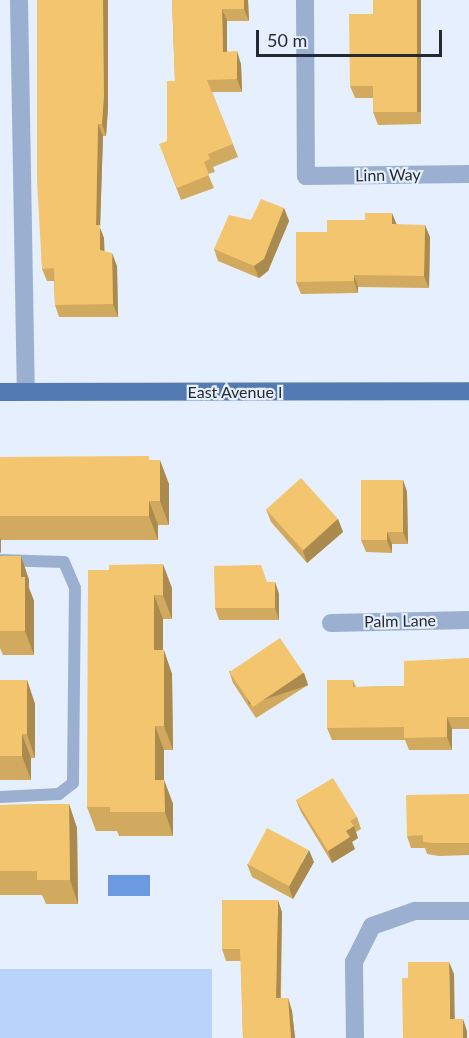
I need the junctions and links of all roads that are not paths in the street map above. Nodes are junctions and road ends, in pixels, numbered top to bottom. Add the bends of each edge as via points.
1 (19, 0) edge
2 (305, 0) edge
3 (469, 174) edge
4 (0, 392) edge
5 (27, 392) junction
6 (469, 392) edge
7 (0, 560) edge
8 (469, 620) edge
9 (331, 622) dead end
10 (0, 797) edge
11 (469, 911) edge
12 (355, 1038) edge

1 - 5 street
2 - 3 street, Linn Way via 306,176
4 - 5 main road, East Avenue I
5 - 6 main road, East Avenue I
7 - 10 lane via 64,562 75,588 73,783 59,794
8 - 9 street, Palm Lane
11 - 12 street via 415,911 372,926 354,962

